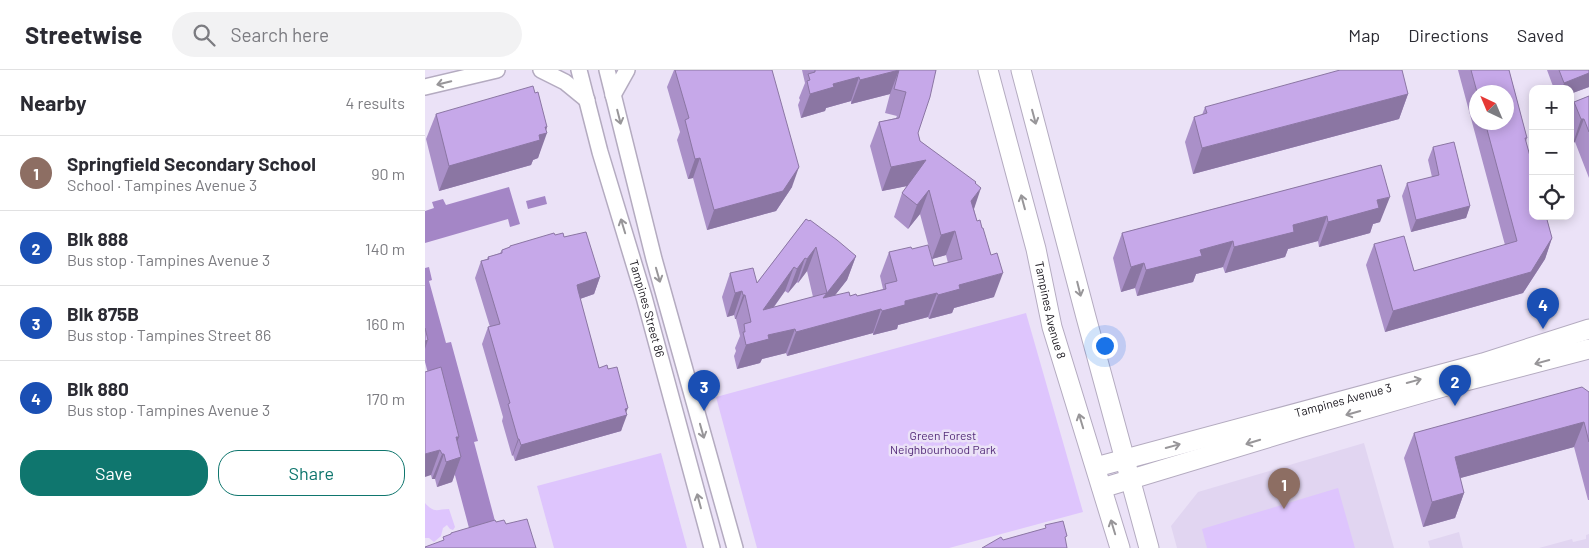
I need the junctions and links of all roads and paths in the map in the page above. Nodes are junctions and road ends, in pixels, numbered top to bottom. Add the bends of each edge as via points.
1 (497, 70) edge
2 (541, 70) edge
3 (579, 70) edge
4 (607, 70) edge
5 (627, 70) edge
6 (988, 70) edge
7 (1021, 70) edge
8 (425, 87) edge
9 (613, 95) junction
10 (587, 100) junction
11 (1589, 329) edge
12 (1589, 349) edge
13 (1125, 458) junction
14 (1096, 467) junction
15 (1131, 480) junction
16 (1102, 488) junction
17 (712, 548) edge
18 (735, 548) edge
19 (1120, 548) edge
20 (1149, 548) edge

1 -> 8 street
2 - 10 street via 565,82
3 - 10 street, Tampines Street 86
4 - 9 street, Tampines Street 86
5 - 9 street
14 -> 6 street, Tampines Avenue 8 via 1052,327
7 -> 13 street
9 -> 18 street, Tampines Street 86 via 654,259
17 -> 10 street, Tampines Street 86
13 -> 11 street, Tampines Avenue 3 via 1483,363
12 -> 15 street, Tampines Avenue 3 via 1337,417
13 - 14 street, Tampines Avenue 3
13 - 15 street
14 - 16 street, Tampines Avenue 8
15 - 16 street, Tampines Avenue 3
15 - 20 street
19 -> 16 street, Tampines Avenue 8

